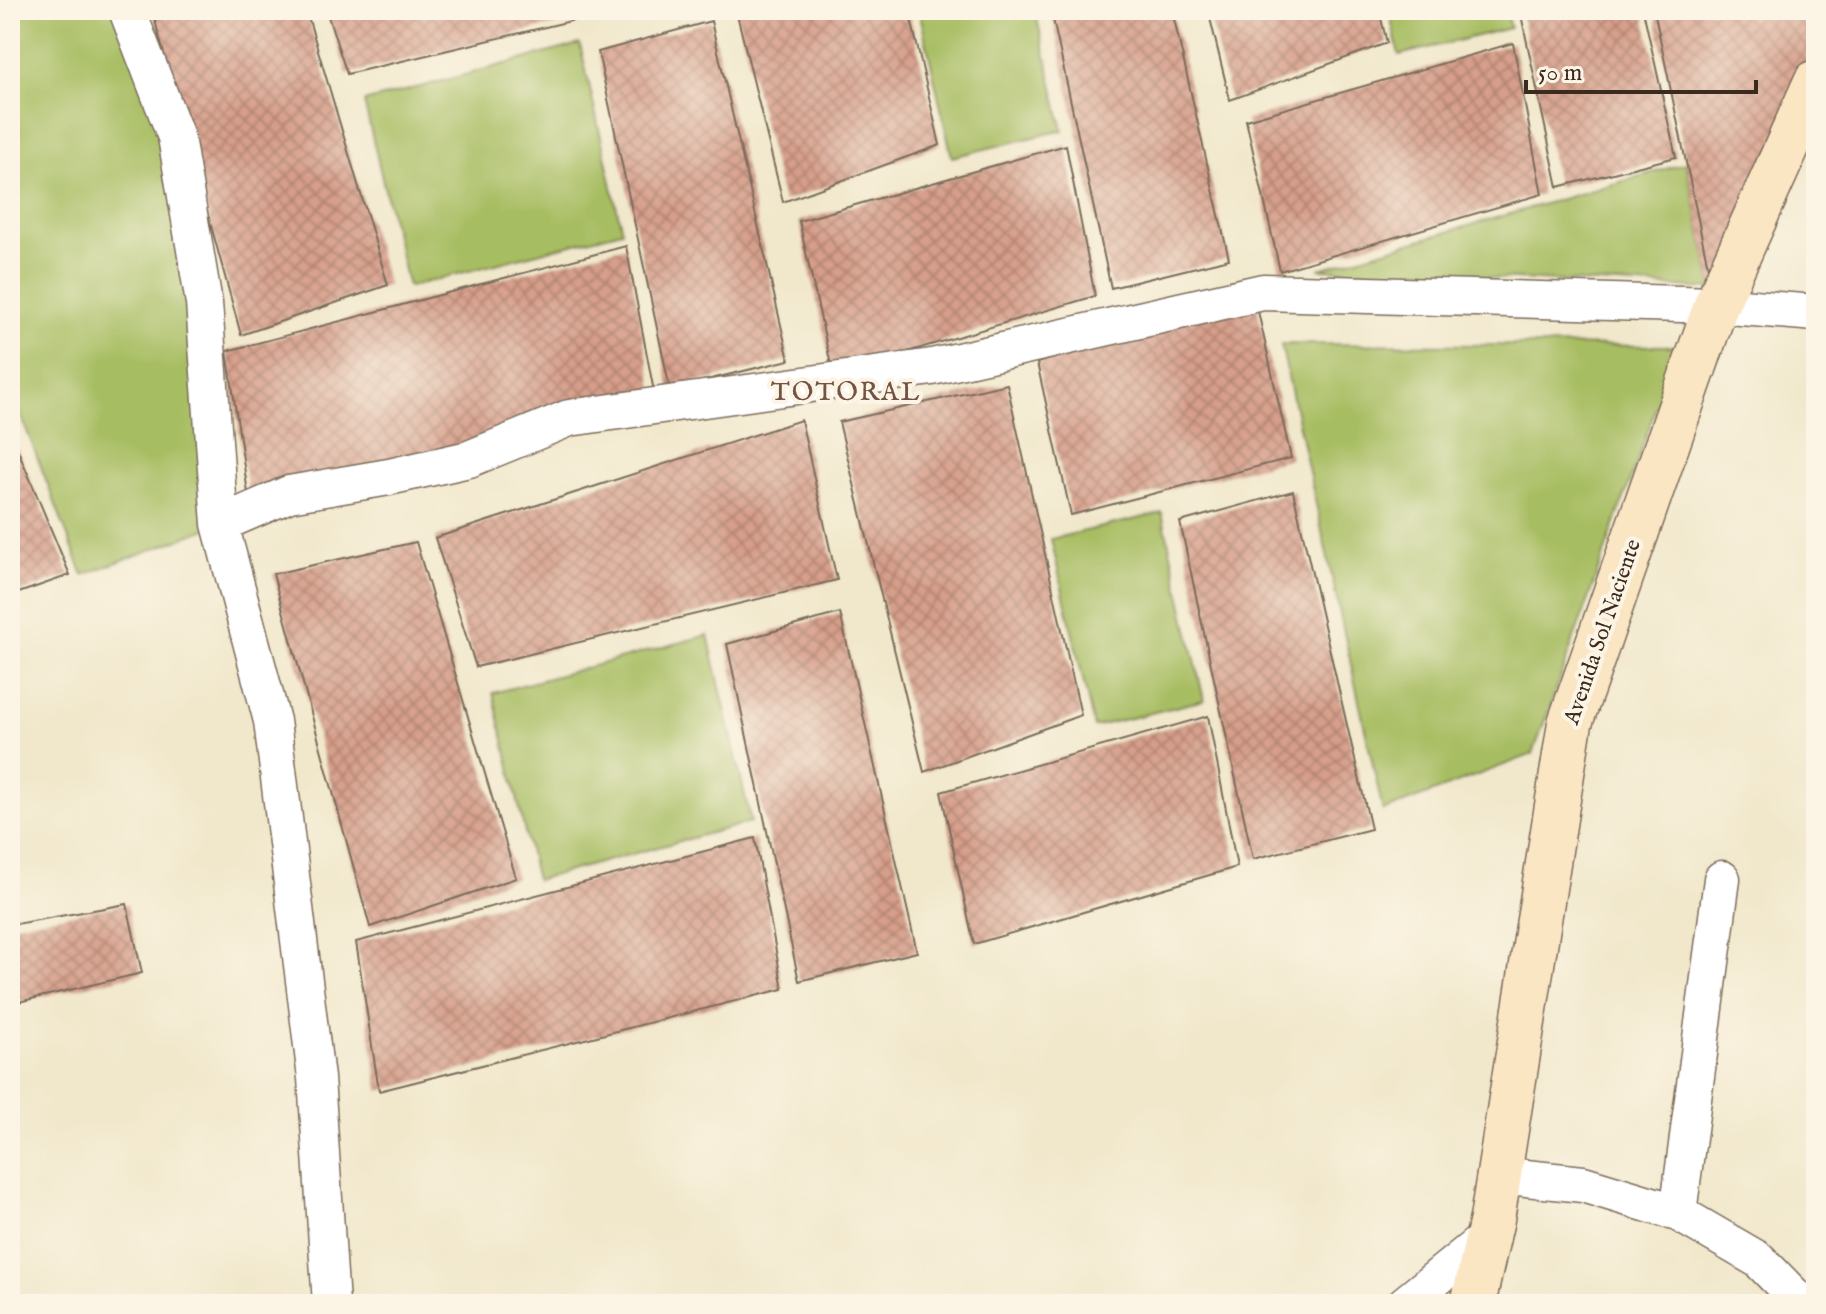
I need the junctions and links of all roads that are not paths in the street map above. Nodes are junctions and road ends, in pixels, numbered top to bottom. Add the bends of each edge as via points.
1 (127, 10) edge
2 (1816, 82) edge
3 (1716, 305) junction
4 (1816, 313) edge
5 (220, 524) junction
6 (1722, 879) dead end
7 (1498, 1175) junction
8 (1678, 1213) junction
9 (1487, 1237) junction
10 (331, 1304) edge
11 (1405, 1304) edge
12 (1473, 1304) edge
13 (1802, 1304) edge

1 - 5 street via 176,137 204,303
2 - 3 street, Avenida Sol Naciente
3 - 4 street
3 - 5 street via 1263,292 932,367 569,418 469,459 289,494
3 - 7 street, Avenida Sol Naciente via 1570,723
5 - 10 street via 272,721 316,1078
6 - 8 street
7 - 8 street via 1583,1184
7 - 9 street, Avenida Sol Naciente
8 - 13 street via 1759,1260
9 - 11 street
9 - 12 street, Avenida Sol Naciente

